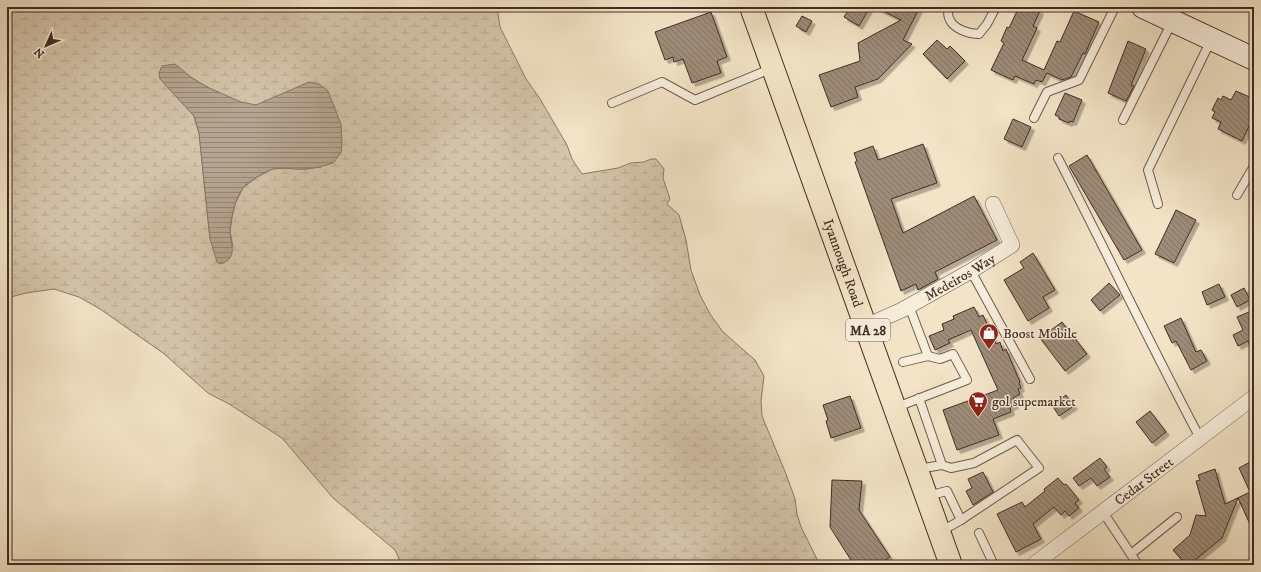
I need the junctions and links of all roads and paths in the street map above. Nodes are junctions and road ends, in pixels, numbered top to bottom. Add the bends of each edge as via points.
1 (751, 7) edge
2 (948, 7) edge
3 (996, 7) edge
4 (1115, 7) edge
5 (1160, 12) edge
6 (1211, 39) junction
7 (1254, 59) edge
8 (773, 68) junction
9 (612, 103) dead end
10 (1034, 118) dead end
11 (1123, 120) dead end
12 (1058, 158) dead end
13 (1254, 166) edge
14 (1237, 195) dead end
15 (993, 204) dead end
16 (1158, 204) dead end
17 (971, 270) junction
18 (909, 306) junction
19 (866, 326) junction
20 (928, 356) junction
21 (903, 362) dead end
22 (1030, 379) dead end
23 (1254, 397) edge
24 (919, 398) junction
25 (896, 408) junction
26 (1200, 438) junction
27 (942, 465) junction
28 (917, 469) junction
29 (926, 496) junction
30 (1103, 512) junction
31 (1177, 517) dead end
32 (961, 520) junction
33 (940, 533) junction
34 (979, 533) dead end
35 (1131, 554) junction
36 (951, 565) edge
37 (994, 565) edge
38 (1033, 565) edge
39 (1138, 565) edge

1 - 8 main road, Iyannough Road / MA 28
2 - 3 lane via 948,19 953,26 972,34 979,34
4 - 10 lane via 1079,80 1047,92
5 - 6 main road
5 - 11 lane
6 - 7 main road
6 - 16 lane via 1148,170
8 - 9 lane via 695,100 662,82
8 - 19 main road, Iyannough Road / MA 28
12 - 26 lane
13 - 14 lane
15 - 17 street, Medeiros Way via 1012,245
17 - 18 street, Medeiros Way
17 - 22 lane
18 - 19 street, Medeiros Way
18 - 20 lane
19 - 25 main road, Iyannough Road / MA 28
20 - 21 lane
20 - 24 lane via 940,359 954,354 967,380
23 - 26 street, Cedar Street
24 - 25 lane
24 - 27 lane
25 - 28 main road, Iyannough Road / MA 28
26 - 30 street, Cedar Street
27 - 28 lane
27 - 32 lane via 951,468 974,463 1017,440 1039,468
28 - 29 main road, Iyannough Road / MA 28
29 - 32 lane via 947,491
29 - 33 main road, Iyannough Road / MA 28
30 - 35 lane
30 - 38 street, Cedar Street
31 - 35 lane
32 - 33 lane
33 - 36 main road, Iyannough Road / MA 28
34 - 37 lane
35 - 39 lane

